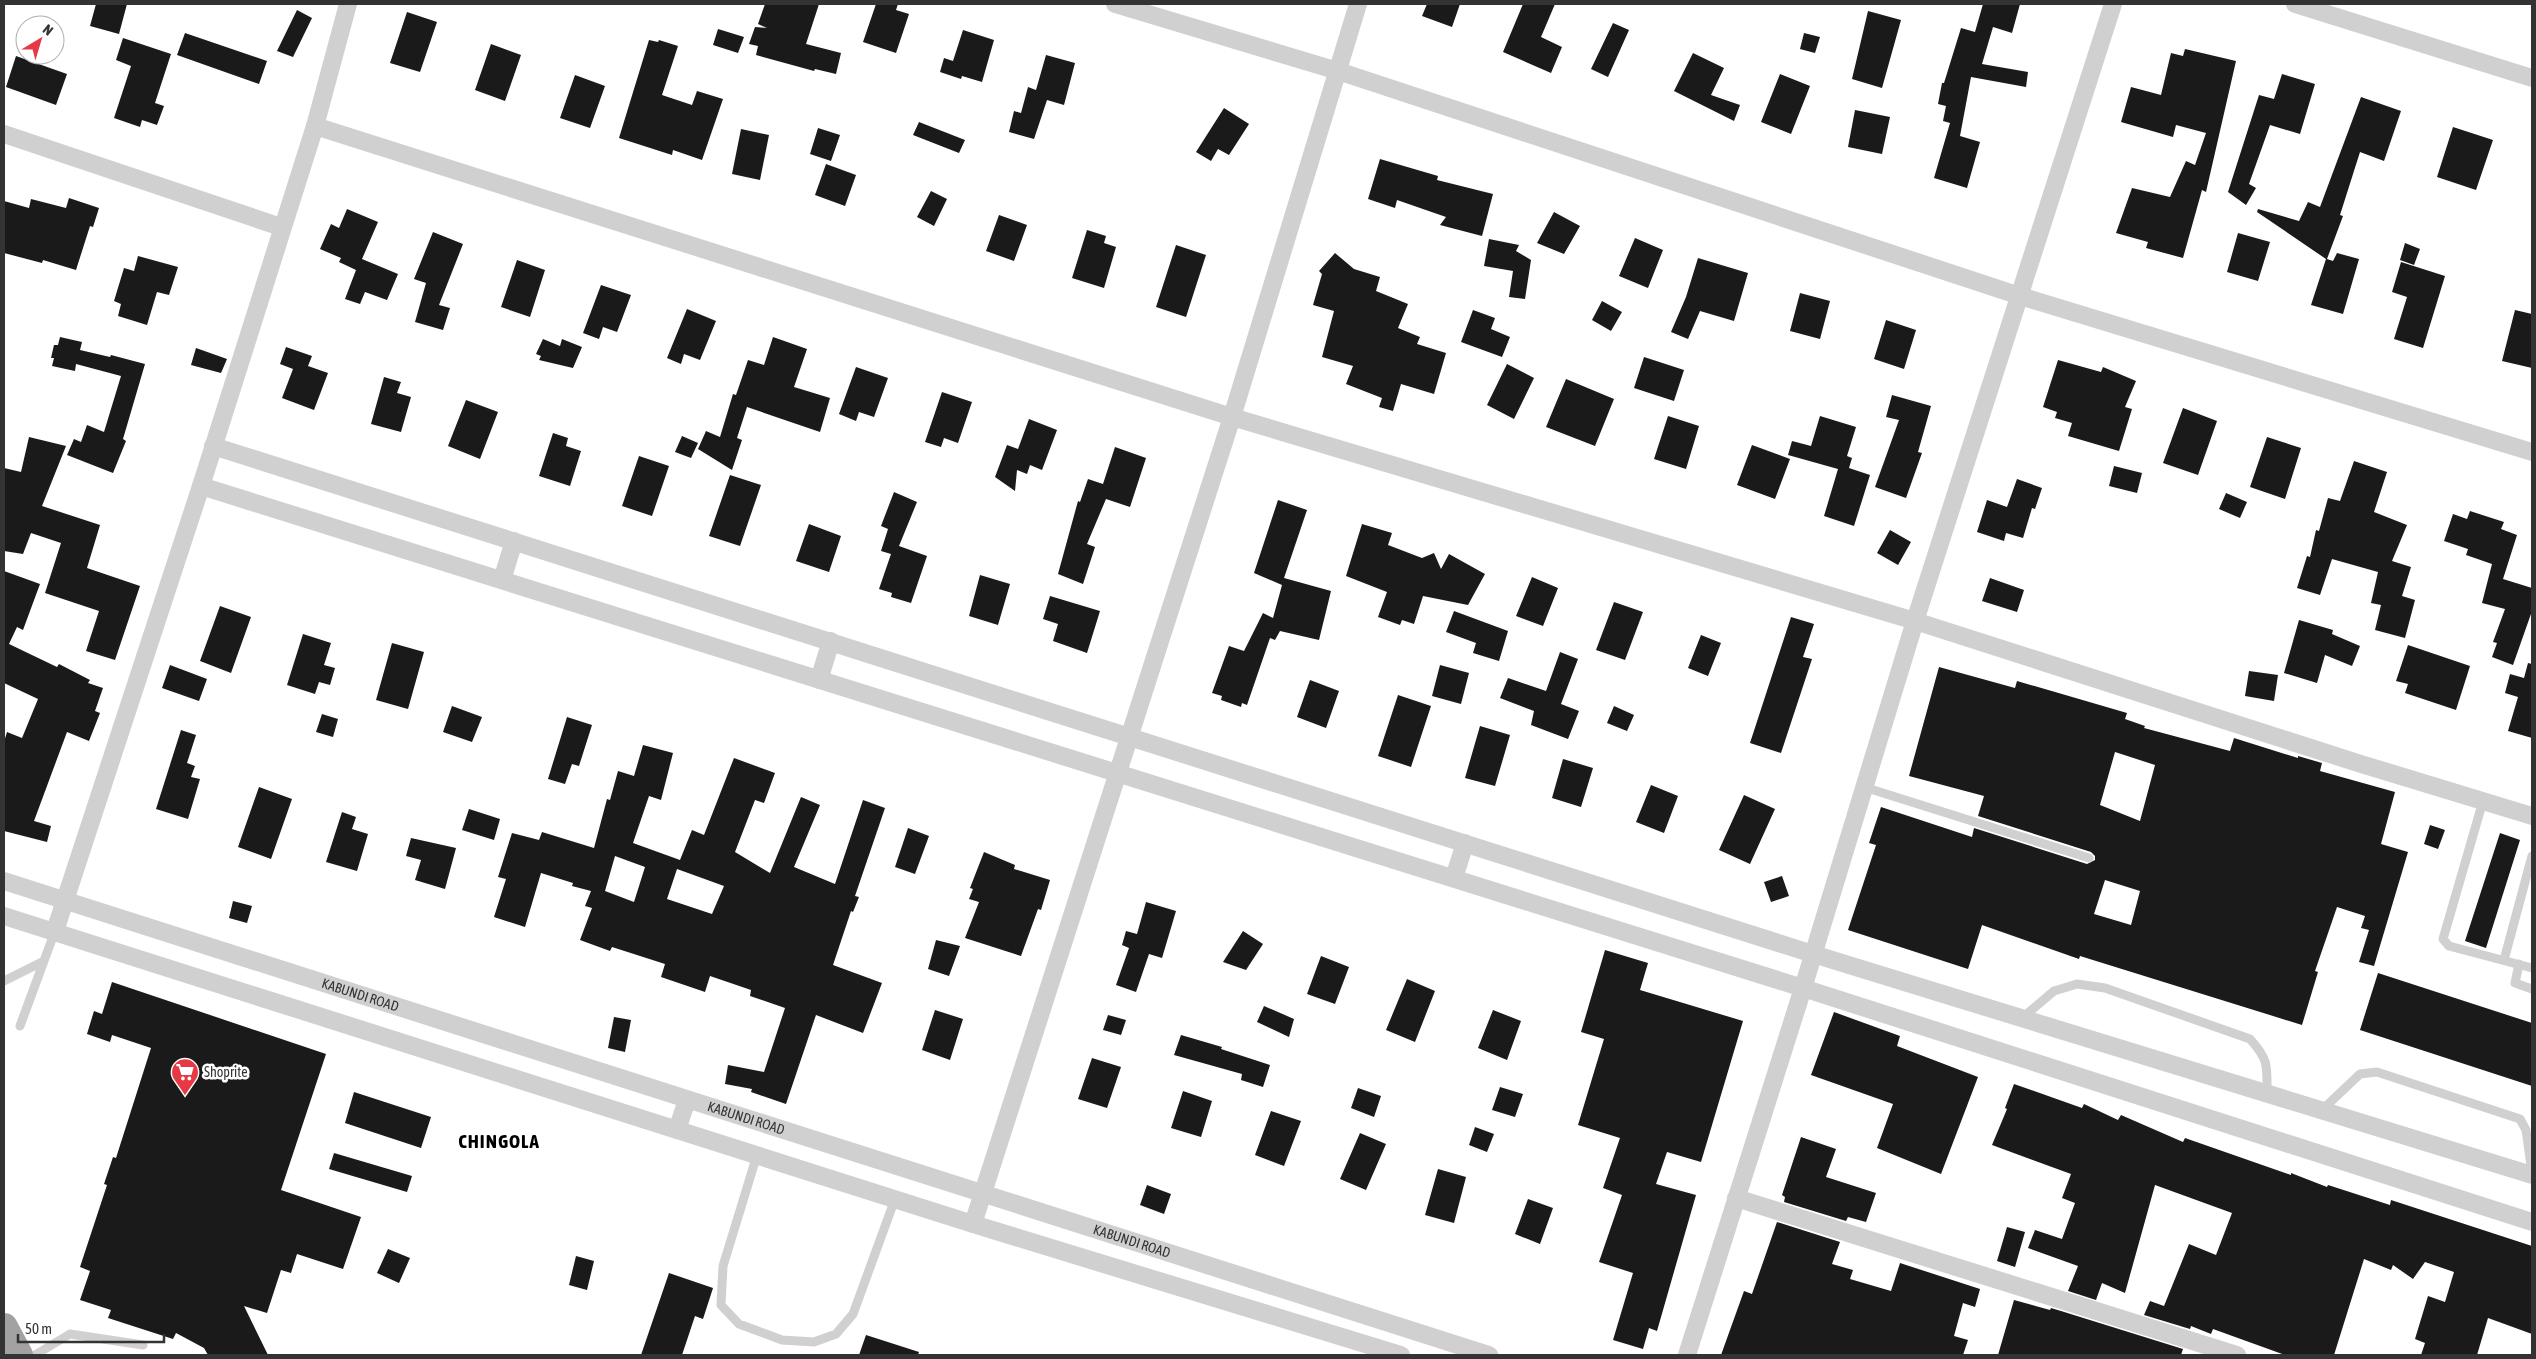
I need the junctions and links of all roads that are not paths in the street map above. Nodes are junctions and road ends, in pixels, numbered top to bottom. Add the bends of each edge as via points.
1 (348, 4) edge
2 (1115, 4) edge
3 (1358, 4) edge
4 (2113, 4) edge
5 (2295, 4) edge
6 (1338, 71) junction
7 (2532, 78) edge
8 (315, 126) junction
9 (4, 134) edge
10 (282, 227) junction
11 (2020, 296) junction
12 (1232, 417) junction
13 (213, 446) junction
14 (2532, 452) edge
15 (201, 486) junction
16 (514, 541) junction
17 (502, 580) junction
18 (1914, 621) junction
19 (831, 642) junction
20 (819, 680) junction
21 (1130, 736) junction
22 (1118, 773) junction
23 (1864, 787) junction
24 (2482, 801) junction
25 (2532, 816) edge
26 (1465, 843) junction
27 (2532, 856) edge
28 (2089, 858) dead end
29 (1454, 878) junction
30 (4, 881) edge
31 (64, 900) junction
32 (4, 916) edge
33 (55, 931) junction
34 (1813, 954) junction
35 (44, 960) junction
36 (2504, 960) junction
37 (2519, 964) junction
38 (2532, 968) edge
39 (4, 981) edge
40 (1803, 988) junction
41 (2532, 989) edge
42 (2022, 1018) junction
43 (20, 1026) dead end
44 (2267, 1093) junction
45 (687, 1100) junction
46 (2322, 1110) junction
47 (677, 1130) junction
48 (757, 1155) junction
49 (2532, 1174) edge
50 (982, 1195) junction
51 (1736, 1198) junction
52 (895, 1199) junction
53 (2532, 1222) edge
54 (973, 1224) junction
55 (4, 1327) edge
56 (143, 1345) dead end
57 (19, 1355) edge
58 (35, 1355) edge
59 (1401, 1355) edge
60 (1489, 1355) edge
61 (1687, 1355) edge
62 (2237, 1355) edge

1 - 8 street
2 - 6 street
3 - 6 street
4 - 11 street
5 - 7 street
6 - 11 street
6 - 12 street
8 - 10 street
8 - 12 street
9 - 10 street
10 - 13 street
11 - 14 street
11 - 18 street
12 - 18 street
12 - 21 street
13 - 15 street
13 - 16 street
15 - 17 street
15 - 31 street
16 - 17 street
16 - 19 street
17 - 20 street
18 - 23 street
18 - 24 street
19 - 20 street
19 - 21 street
20 - 22 street
21 - 22 street
21 - 26 street
22 - 29 street
22 - 50 street
23 - 28 lane
23 - 34 street
24 - 25 street
24 - 36 lane via 2444,939 2449,946
26 - 29 street
26 - 34 street
27 - 36 lane
29 - 40 street
30 - 31 street, KABUNDI ROAD
31 - 33 street
31 - 45 street, KABUNDI ROAD
32 - 33 street
33 - 35 lane
33 - 47 street
34 - 40 street
34 - 42 street
35 - 39 lane
35 - 43 lane
36 - 37 lane
37 - 38 lane
37 - 41 lane via 2515,983
40 - 51 street
40 - 53 street
42 - 44 street
42 - 44 lane via 2054,991 2077,984 2105,988 2250,1039 2263,1053
44 - 46 street
45 - 47 street
45 - 50 street, KABUNDI ROAD
46 - 49 street
46 - 49 lane via 2360,1074 2377,1072 2520,1119 2526,1130
47 - 48 street
48 - 52 street
48 - 52 lane via 723,1266 721,1305 739,1324 782,1340 814,1342 836,1334 853,1314
50 - 54 street
50 - 60 street, KABUNDI ROAD
51 - 61 street
51 - 62 street
52 - 54 street
54 - 59 street
55 - 57 highway
56 - 58 lane via 70,1334

